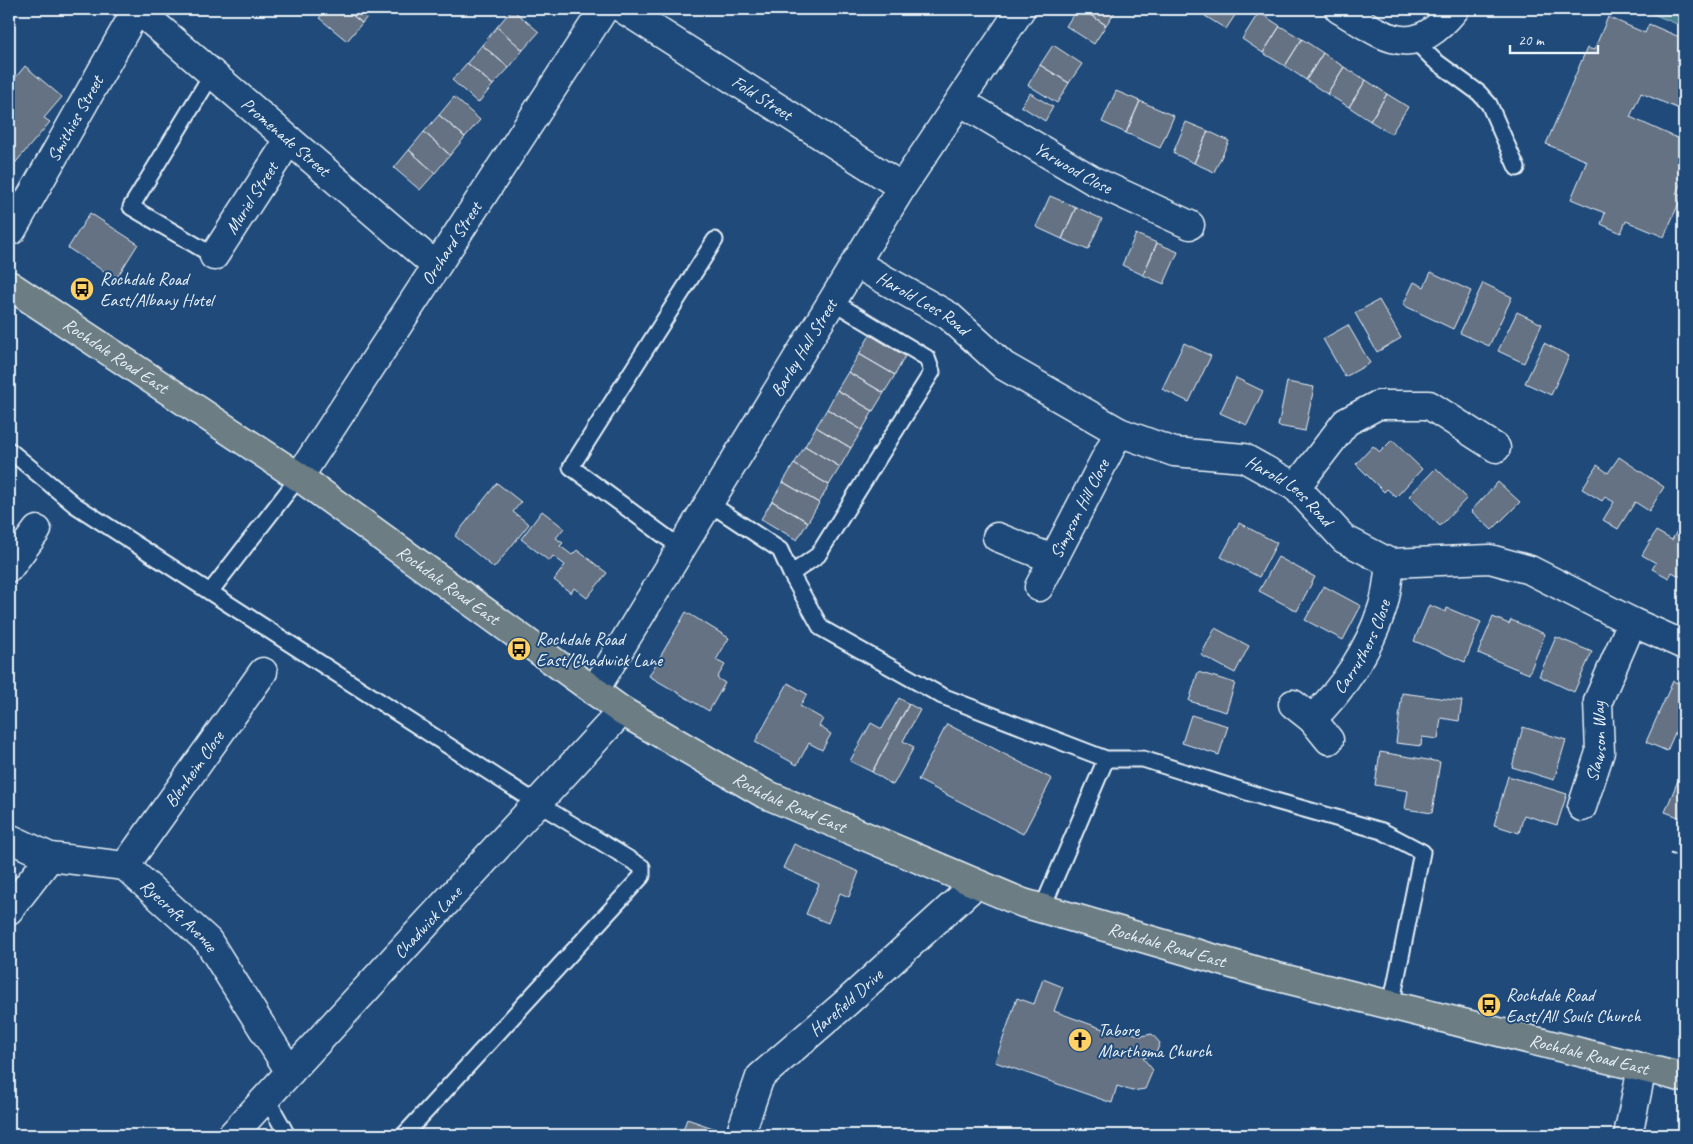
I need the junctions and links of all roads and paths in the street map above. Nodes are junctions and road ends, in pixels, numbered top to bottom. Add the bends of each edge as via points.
1 (137, 9) edge
2 (623, 9) edge
3 (1021, 9) edge
4 (1339, 9) edge
5 (1455, 9) edge
6 (593, 13) edge
7 (1415, 40) junction
8 (212, 74) junction
9 (961, 102) junction
10 (289, 140) junction
11 (1517, 168) dead end
12 (902, 187) junction
13 (1190, 225) dead end
14 (12, 230) dead end
15 (716, 240) dead end
16 (214, 256) joint
17 (855, 263) junction
18 (436, 266) junction
19 (9, 285) edge
20 (832, 301) junction
21 (1119, 432) junction
22 (1496, 448) dead end
23 (9, 450) edge
24 (299, 477) junction
25 (1296, 488) junction
26 (708, 503) junction
27 (37, 530) dead end
28 (997, 537) dead end
29 (681, 548) junction
30 (1053, 559) junction
31 (1390, 563) junction
32 (9, 568) edge
33 (791, 574) junction
34 (1039, 586) dead end
35 (210, 592) junction
36 (1632, 622) junction
37 (1684, 645) edge
38 (263, 672) dead end
39 (594, 691) junction
40 (622, 710) junction
41 (1329, 740) dead end
42 (1106, 759) junction
43 (537, 803) junction
44 (1582, 807) dead end
45 (9, 838) edge
46 (1670, 854) dead end
47 (50, 857) junction
48 (1684, 857) edge
49 (125, 866) junction
50 (976, 884) junction
51 (1042, 909) junction
52 (9, 910) edge
53 (1391, 1006) junction
54 (1642, 1068) junction
55 (290, 1072) junction
56 (1684, 1078) edge
57 (267, 1100) junction
58 (232, 1135) edge
59 (287, 1135) edge
60 (404, 1135) edge
61 (740, 1135) edge
62 (1628, 1135) edge

1 - 8 street, Promenade Street
1 - 14 street, Smithies Street
2 - 12 street, Fold Street
3 - 9 street, Barley Hall Street
4 - 7 street via 1396,40
5 - 7 street via 1440,27
6 - 18 street, Orchard Street
7 - 11 lane via 1434,60 1489,104
8 - 10 street, Promenade Street
8 - 16 lane via 131,207
9 - 12 street, Barley Hall Street
9 - 13 street, Yarwood Close via 1094,181
10 - 16 street, Muriel Street
10 - 18 street, Promenade Street
12 - 17 street, Barley Hall Street
15 - 29 lane via 571,467
17 - 20 street, Barley Hall Street
17 - 21 street, Harold Lees Road via 949,316 1004,366
18 - 24 street, Orchard Street
19 - 24 highway, Rochdale Road East
20 - 26 street, Barley Hall Street
20 - 33 lane via 927,358 932,372 818,555
21 - 25 street, Harold Lees Road via 1174,452 1244,458
21 - 30 street, Simpson Hill Close
22 - 25 street via 1429,405 1378,405 1346,422
23 - 35 lane via 75,505
24 - 35 lane
24 - 39 highway, Rochdale Road East
25 - 31 street, Harold Lees Road via 1344,539
26 - 29 street, Barley Hall Street
26 - 33 lane via 780,550
27 - 32 street
28 - 30 street
29 - 39 street, Barley Hall Street
30 - 34 street, Simpson Hill Close
31 - 36 street, Harold Lees Road via 1490,559 1530,570
31 - 41 street, Carruthers Close via 1383,608 1361,658 1328,703 1302,711
33 - 42 lane via 821,628 942,696
35 - 43 lane
36 - 37 street, Harold Lees Road
36 - 44 street, Slawson Way via 1598,701 1600,752
38 - 49 street, Blenheim Close
39 - 40 highway, Rochdale Road East
40 - 43 street, Chadwick Lane
40 - 50 highway, Rochdale Road East via 763,793
42 - 51 lane
42 - 53 lane via 1142,759 1382,831 1422,852
43 - 55 street, Chadwick Lane
43 - 60 lane via 640,863 642,876
45 - 47 street, Ryecroft Avenue
46 - 48 path
47 - 49 street, Ryecroft Avenue
47 - 52 street
49 - 55 street, Ryecroft Avenue via 208,941
50 - 51 highway, Rochdale Road East
50 - 61 street, Harefield Drive via 760,1078
51 - 53 highway, Rochdale Road East via 1270,975
53 - 54 highway, Rochdale Road East
54 - 56 highway, Rochdale Road East
54 - 62 street
55 - 57 street, Chadwick Lane
57 - 58 street, Chadwick Lane
57 - 59 lane

